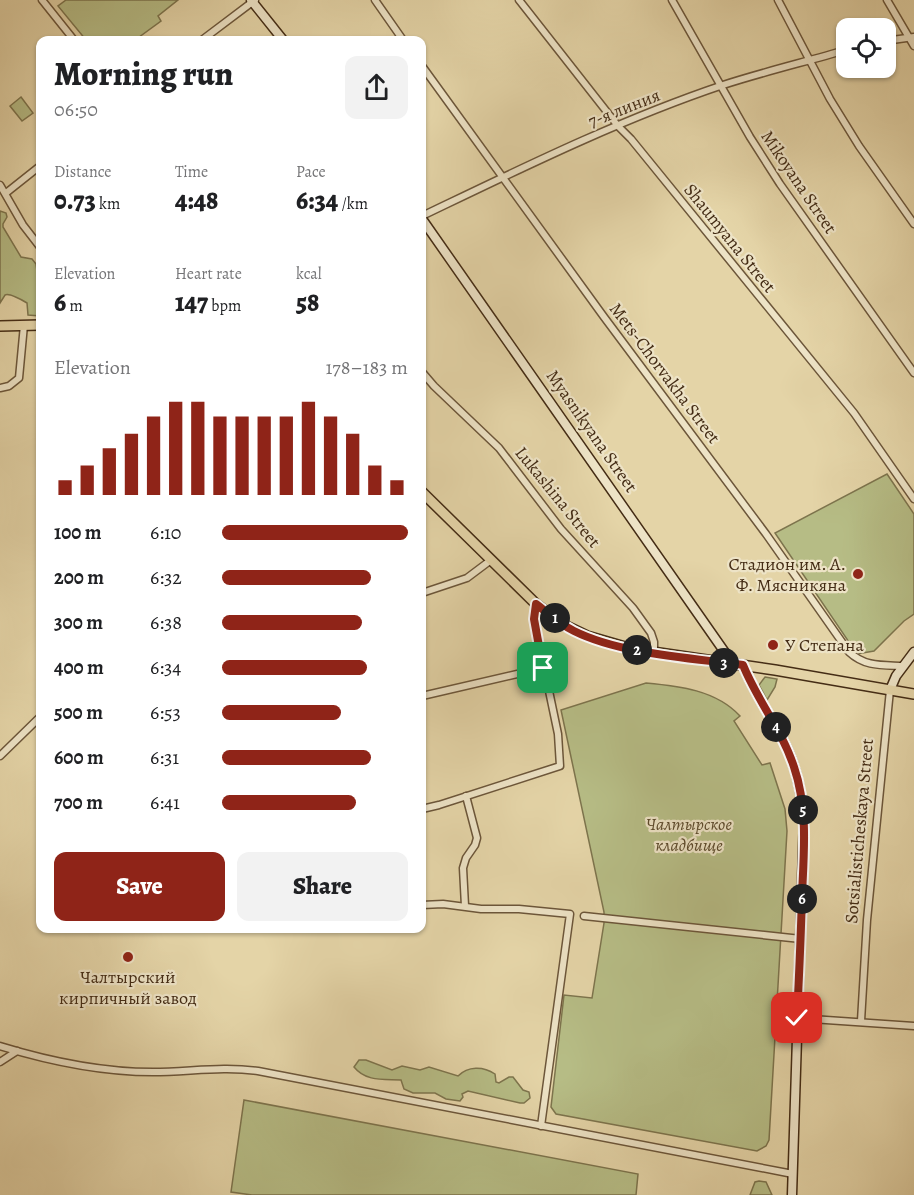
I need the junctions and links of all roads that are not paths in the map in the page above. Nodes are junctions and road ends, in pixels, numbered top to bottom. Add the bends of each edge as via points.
1 (42, 0) edge
2 (375, 0) edge
3 (519, 0) edge
4 (672, 0) edge
5 (778, 0) edge
6 (887, 0) edge
7 (253, 1) edge
8 (71, 36) edge
9 (207, 36) edge
10 (280, 36) edge
11 (400, 36) edge
12 (911, 37) edge
13 (896, 39) edge
14 (914, 46) edge
15 (836, 53) edge
16 (810, 61) junction
17 (426, 72) edge
18 (722, 86) junction
19 (618, 126) junction
20 (36, 169) edge
21 (502, 176) junction
22 (0, 185) edge
23 (6, 193) junction
24 (426, 216) edge
25 (426, 224) edge
26 (914, 224) edge
27 (36, 242) edge
28 (24, 325) junction
29 (36, 325) edge
30 (4, 326) edge
31 (914, 373) edge
32 (426, 377) edge
33 (0, 388) edge
34 (426, 496) edge
35 (914, 499) edge
36 (491, 560) junction
37 (426, 592) edge
38 (536, 604) junction
39 (654, 652) junction
40 (914, 652) edge
41 (738, 664) junction
42 (903, 666) junction
43 (543, 668) junction
44 (890, 690) junction
45 (914, 694) edge
46 (426, 695) edge
47 (36, 721) edge
48 (0, 756) edge
49 (466, 796) junction
50 (426, 808) edge
51 (426, 905) edge
52 (465, 906) junction
53 (584, 916) dead end
54 (801, 939) junction
55 (797, 1018) junction
56 (861, 1021) junction
57 (914, 1026) edge
58 (0, 1046) edge
59 (17, 1051) junction
60 (0, 1062) edge
61 (541, 1126) junction
62 (793, 1174) junction
63 (792, 1195) edge

1 - 8 street
2 - 11 street
3 - 19 street, Shaumyana Street
4 - 18 street, Mikoyana Street
5 - 16 street
6 - 12 street
7 - 9 street
7 - 10 street
12 - 13 street
12 - 14 street
15 - 16 street, 7-я линия
16 - 18 street, 7-я линия
16 - 26 street via 859,146
17 - 21 street, Mets-Chorvakha Street
18 - 19 street, 7-я линия
18 - 31 street, Mikoyana Street via 780,184
19 - 21 street, 7-я линия
19 - 35 street, Shaumyana Street via 854,413
20 - 23 street
21 - 24 street, 7-я линия
21 - 42 street, Mets-Chorvakha Street via 849,652 861,662
22 - 23 street
23 - 27 street
25 - 41 street, Myasnikyana Street
28 - 29 main road
28 - 30 main road
28 - 33 street via 20,378
32 - 39 street, Lukashina Street via 499,448 561,529 633,608 651,633
34 - 36 main road
36 - 37 street via 467,578
36 - 38 main road
38 - 39 main road via 587,636
38 - 43 street via 534,619
39 - 41 main road
40 - 42 street, Sotsialisticheskaya Street
41 - 44 main road
41 - 54 street, Myasnikyana Street via 788,752 799,783 804,836
42 - 44 street, Sotsialisticheskaya Street
43 - 46 street
43 - 49 street via 558,734 560,765
44 - 45 main road
44 - 56 street, Sotsialisticheskaya Street
47 - 48 street
49 - 50 street
49 - 52 street via 477,838 464,863
51 - 52 street
52 - 61 street via 570,914
53 - 54 street
54 - 55 street, Myasnikyana Street
55 - 56 street
55 - 62 street, Myasnikyana Street
56 - 57 street
58 - 59 street
59 - 60 street
59 - 61 street via 107,1070 258,1071
61 - 62 street
62 - 63 street, Myasnikyana Street

